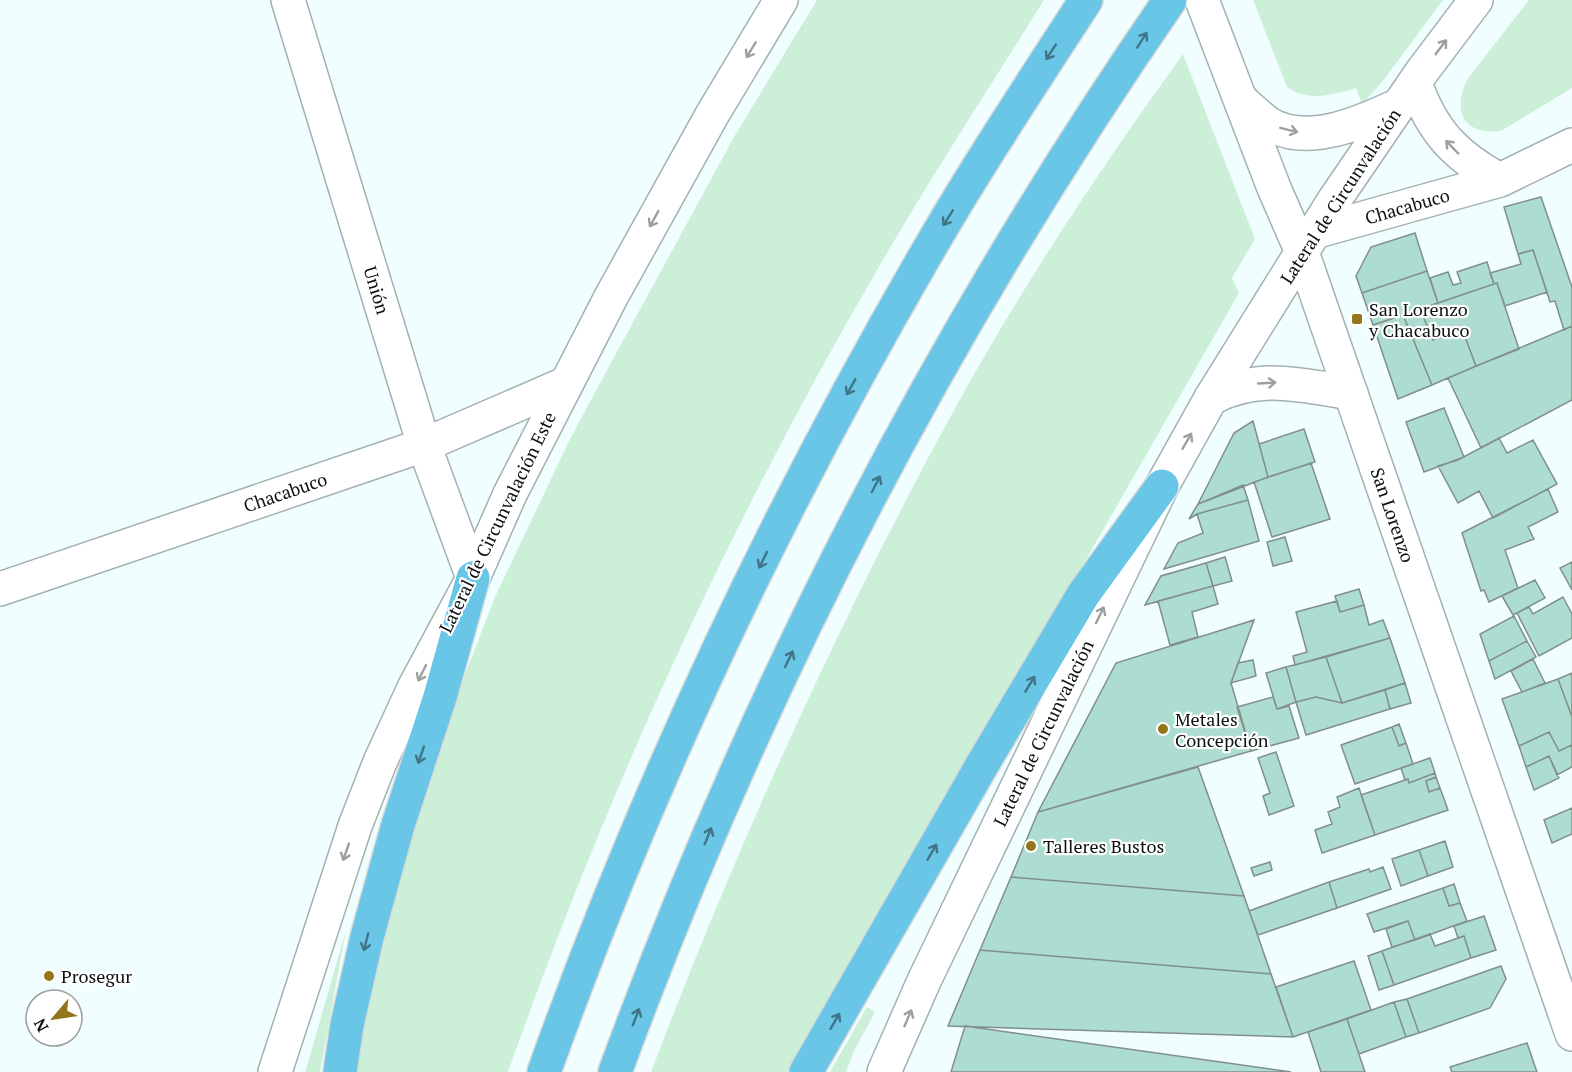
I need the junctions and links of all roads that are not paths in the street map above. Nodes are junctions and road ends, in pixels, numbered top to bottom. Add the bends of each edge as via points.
1 (288, 0) edge
2 (781, 0) edge
3 (1170, 0) edge
4 (1202, 0) edge
5 (1476, 0) edge
6 (1085, 2) edge
7 (1407, 94) junction
8 (1240, 99) junction
9 (1572, 145) edge
10 (1500, 180) junction
11 (1308, 242) junction
12 (565, 384) junction
13 (1351, 393) junction
14 (1211, 398) junction
15 (424, 445) junction
16 (1162, 486) junction
17 (473, 579) junction
18 (0, 589) edge
19 (1572, 1034) edge
20 (275, 1072) edge
21 (340, 1072) edge
22 (544, 1072) edge
23 (615, 1072) edge
24 (806, 1072) edge
25 (884, 1072) edge

1 - 15 street, Unión
2 -> 12 street, Lateral de Circunvalación Este via 706,125
23 -> 3 highway via 713,822 834,566 976,302
4 - 8 street, San Lorenzo
7 -> 5 street, Lateral de Circunvalación
6 -> 22 highway via 927,252 801,482 667,763 608,902
8 -> 7 street via 1269,124 1303,133 1347,127
10 -> 7 street via 1462,156 1446,141 1423,104
7 - 11 street, Lateral de Circunvalación
8 - 11 street, San Lorenzo via 1274,188
9 - 10 street, Chacabuco
10 - 11 street, Chacabuco
11 - 13 street, San Lorenzo
11 - 14 street, Lateral de Circunvalación
12 - 15 street, Chacabuco
12 - 17 street, Lateral de Circunvalación Este
14 -> 13 street via 1228,389 1270,382
13 - 19 street, San Lorenzo
16 -> 14 street, Lateral de Circunvalación
15 - 17 street, Unión
15 - 18 street, Chacabuco
24 -> 16 highway via 1083,595
25 -> 16 street, Lateral de Circunvalación via 975,873
17 -> 20 street, Lateral de Circunvalación Este via 415,686 380,762 329,902
17 -> 21 highway via 367,937

